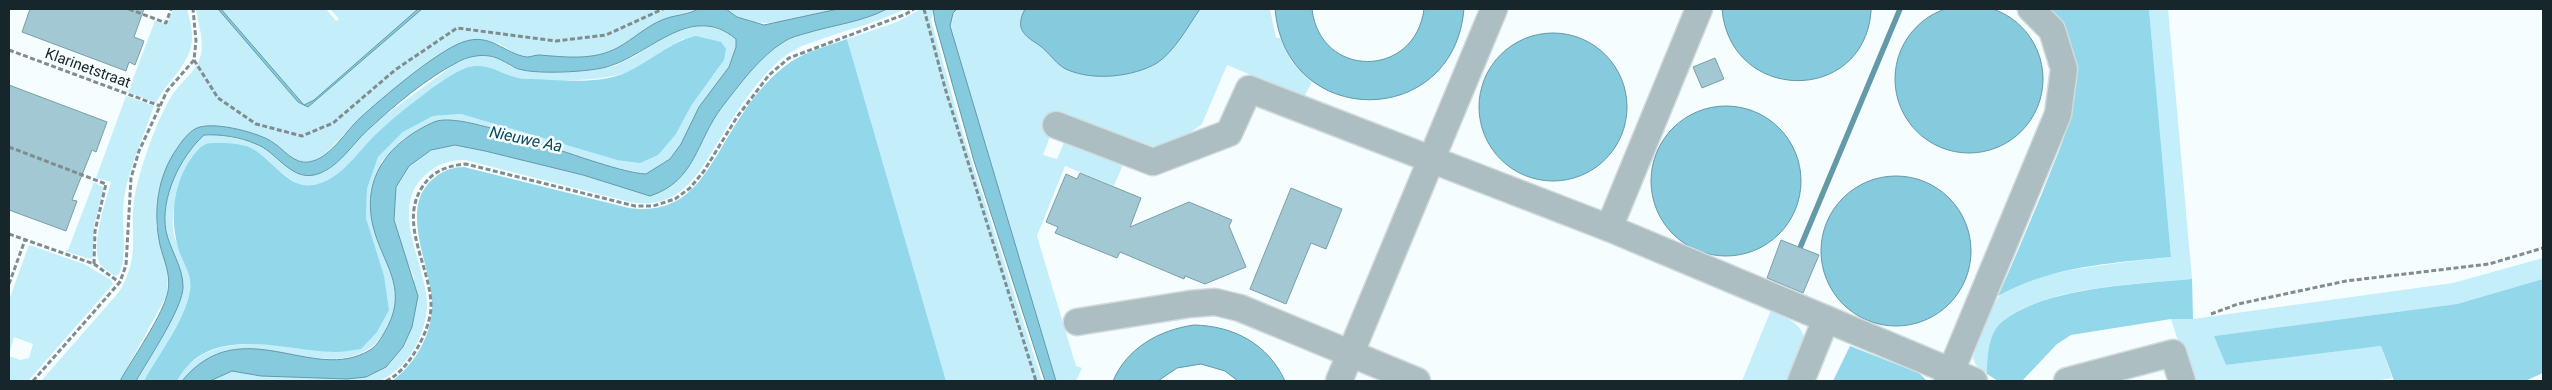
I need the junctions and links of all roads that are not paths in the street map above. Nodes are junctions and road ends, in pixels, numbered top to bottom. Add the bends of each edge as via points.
1 (1494, 9) edge
2 (1699, 9) edge
3 (2031, 9) edge
4 (1056, 125) dead end
5 (1431, 159) junction
6 (1609, 228) junction
7 (1826, 319) junction
8 (1077, 322) dead end
9 (1351, 354) junction
10 (1958, 378) edge
11 (1339, 381) edge
12 (1417, 381) edge
13 (1801, 381) edge
14 (2067, 381) edge
15 (2182, 381) edge

1 - 5 lane
2 - 6 lane
3 - 10 lane via 2052,30 2064,69 2058,114
4 - 5 lane via 1153,162 1229,133 1249,89
5 - 6 lane
5 - 9 lane
6 - 7 lane
7 - 10 lane
7 - 13 lane
8 - 9 lane via 1215,302 1240,308
9 - 11 lane
9 - 12 lane
14 - 15 lane via 2173,352

